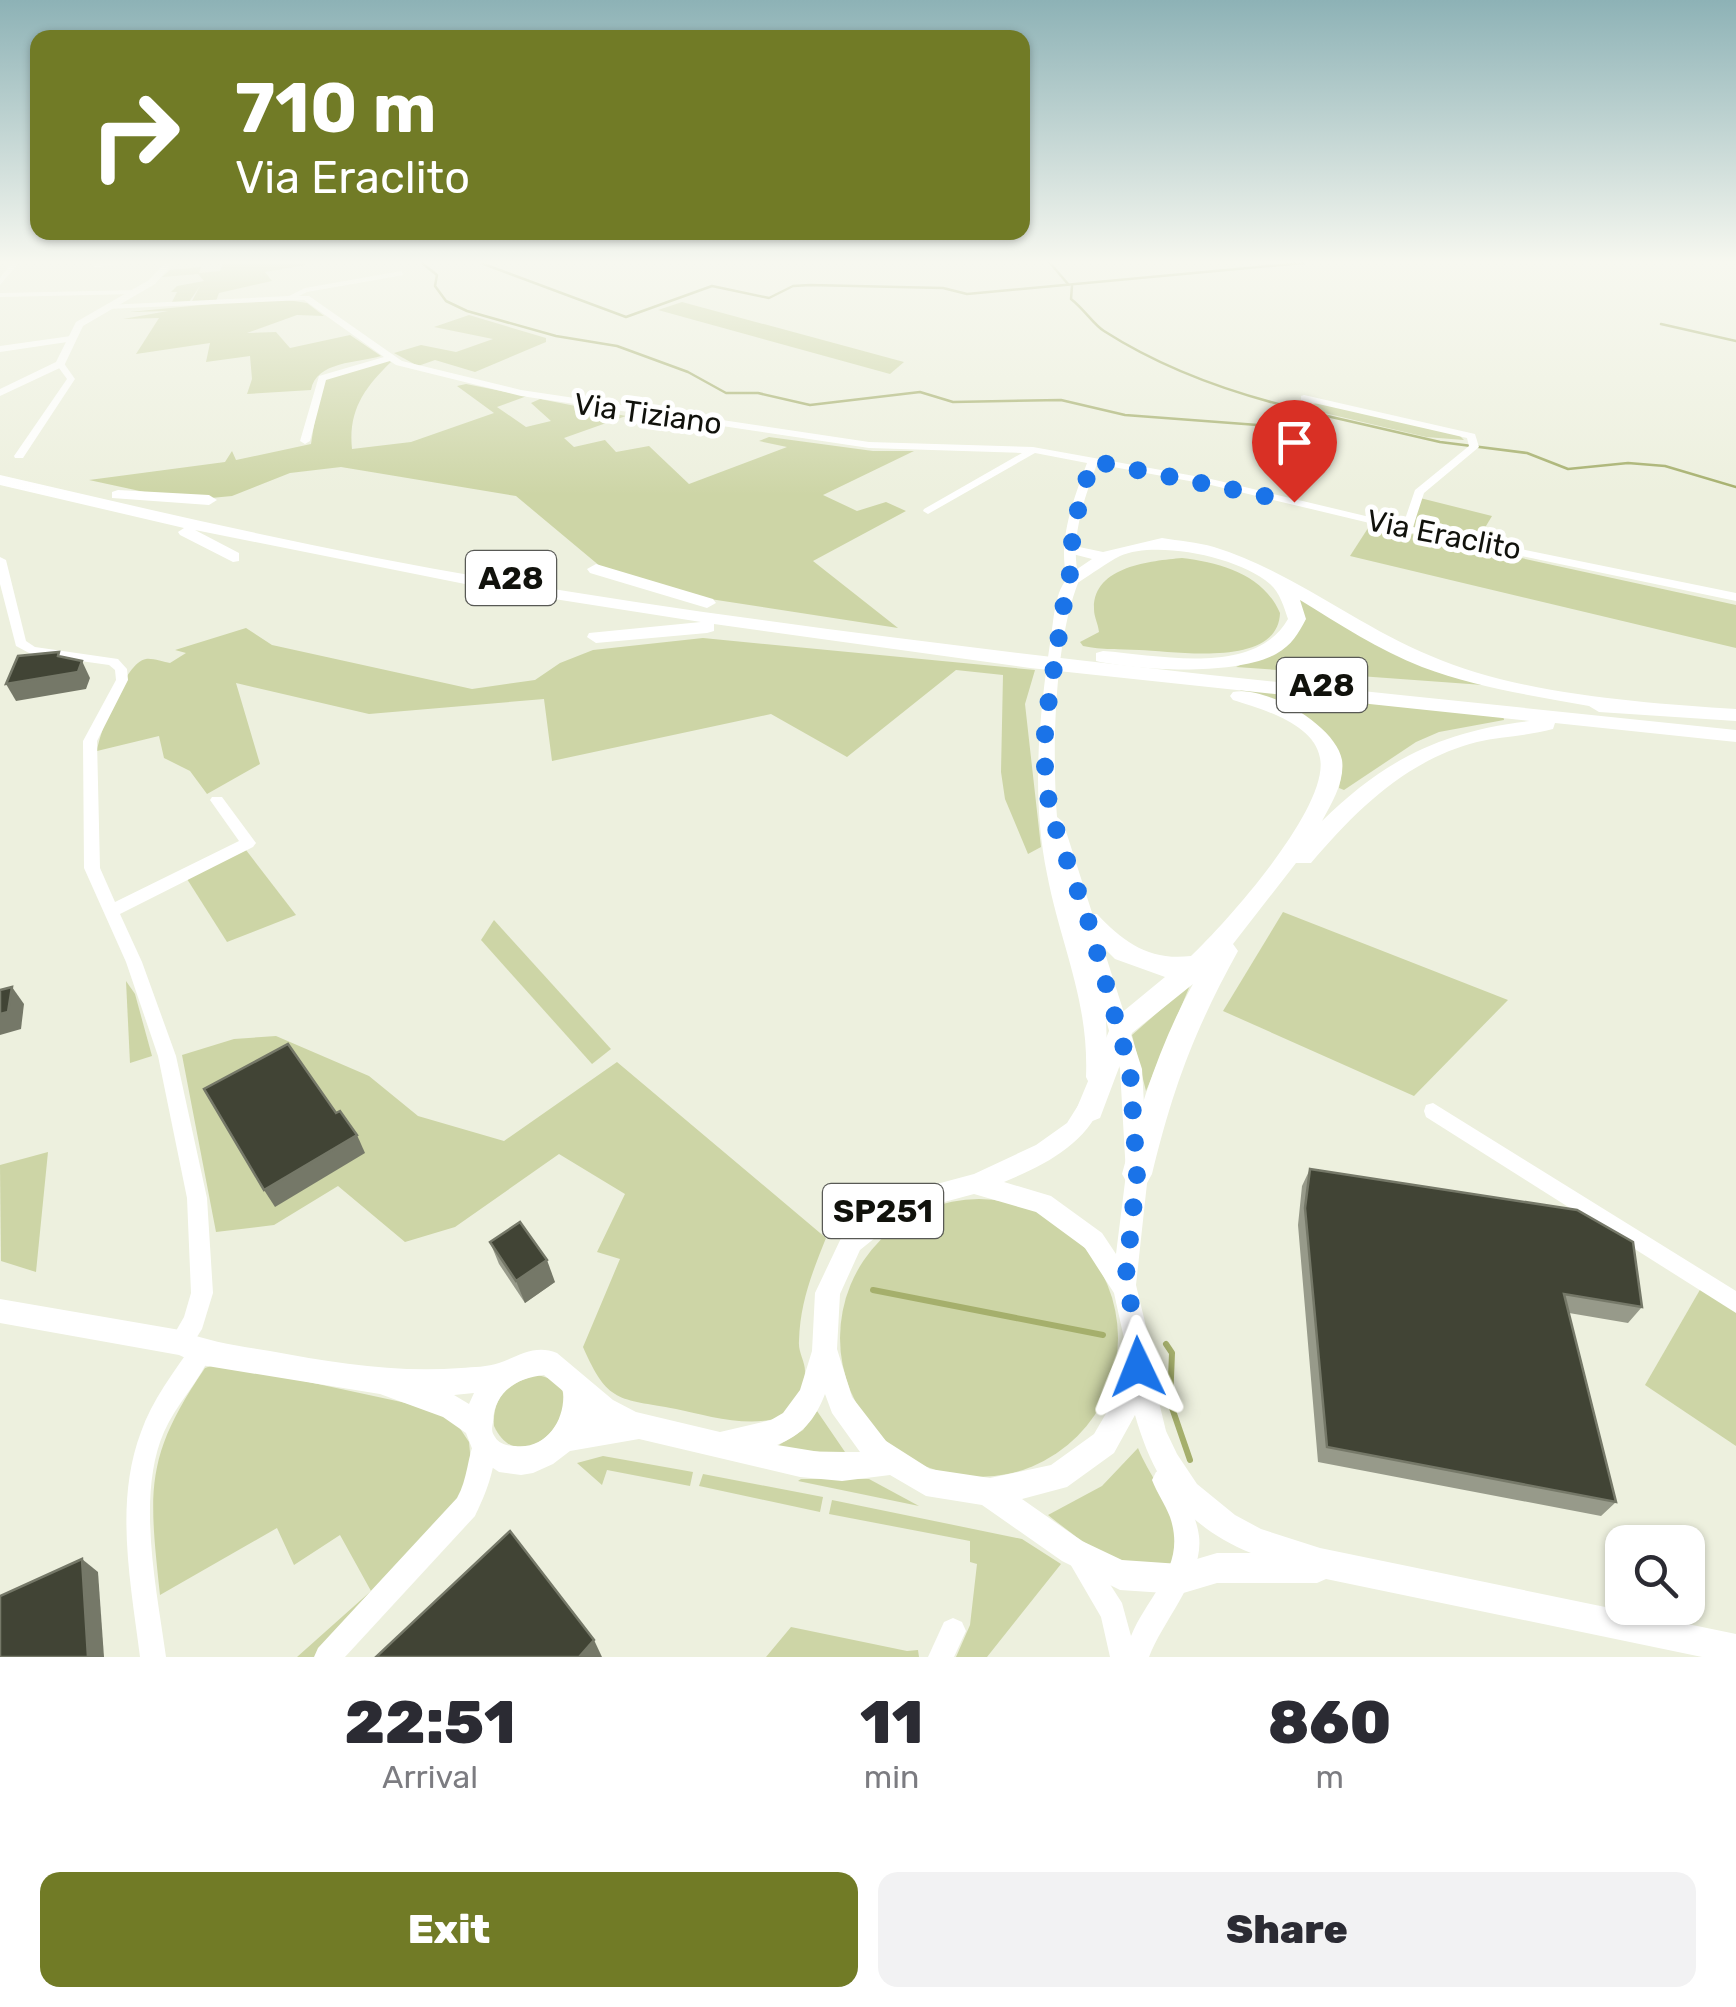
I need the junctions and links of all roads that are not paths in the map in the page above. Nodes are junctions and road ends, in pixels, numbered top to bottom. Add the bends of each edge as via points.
1 (68, 340) edge
2 (71, 340) edge
3 (366, 340) edge
4 (0, 349) edge
5 (389, 358) junction
6 (60, 364) junction
7 (0, 393) edge
8 (1304, 398) dead end
9 (305, 441) dead end
10 (1033, 450) junction
11 (19, 456) dead end
12 (1090, 467) junction
13 (0, 471) edge
14 (0, 480) edge
15 (42, 482) junction
16 (209, 500) dead end
17 (92, 503) junction
18 (928, 511) dead end
19 (1407, 530) junction
20 (1071, 548) junction
21 (233, 557) dead end
22 (1102, 558) junction
23 (0, 560) edge
24 (596, 569) dead end
25 (1270, 574) junction
26 (1073, 578) junction
27 (1736, 597) edge
28 (832, 628) junction
29 (596, 637) dead end
30 (889, 644) junction
31 (1029, 657) junction
32 (1615, 714) junction
33 (1736, 714) edge
34 (1736, 736) edge
35 (217, 800) dead end
36 (1050, 812) junction
37 (110, 912) junction
38 (1088, 920) junction
39 (1198, 966) junction
40 (1121, 1028) junction
41 (1090, 1110) junction
42 (1432, 1110) dead end
43 (1137, 1174) junction
44 (974, 1184) junction
45 (1125, 1284) junction
46 (1736, 1304) edge
47 (0, 1311) edge
48 (191, 1348) junction
49 (823, 1354) junction
50 (1138, 1367) junction
51 (500, 1376) junction
52 (383, 1381) junction
53 (574, 1382) junction
54 (1131, 1397) junction
55 (634, 1428) junction
56 (481, 1435) junction
57 (562, 1440) junction
58 (715, 1444) junction
59 (892, 1461) junction
60 (989, 1492) junction
61 (1072, 1552) junction
62 (1350, 1570) junction
63 (1180, 1579) junction
64 (953, 1631) dead end
65 (1736, 1649) edge
66 (153, 1657) edge
67 (328, 1657) edge
68 (941, 1657) edge
69 (1123, 1657) edge
70 (1136, 1657) edge

1 - 4 street
2 - 6 main road
3 - 5 street, Via Tiziano
5 - 9 street via 322,378
5 - 10 street, Via Tiziano via 593,407 869,445
6 - 7 main road
6 - 11 street via 70,379 66,390
8 - 19 street via 1472,436 1474,444 1419,492
10 - 12 street, Via Tiziano via 1078,458
10 - 18 street
12 - 19 street, Via Eraclito via 1212,482
12 - 20 street
13 - 15 highway, A28
14 - 17 highway, A28
15 - 16 highway via 135,498
15 - 28 highway, A28 via 482,573
17 - 21 highway via 188,533
17 - 30 highway, A28 via 490,584
19 - 27 street, Via Eraclito
20 - 22 highway
20 - 26 street
22 - 25 highway via 1172,546 1224,555
22 - 26 highway
23 - 37 street via 20,643 121,669 122,680 90,740 88,767 92,868
24 - 28 highway via 688,600
25 - 31 highway via 1297,618 1285,640 1264,653 1208,662
25 - 32 highway via 1372,638 1429,663
26 - 36 main road via 1045,725
28 - 31 highway, A28
29 - 30 highway via 709,627
30 - 31 highway, A28
31 - 32 highway, A28
31 - 39 highway via 1236,694 1288,714 1326,746 1333,780 1324,802 1269,883
32 - 33 highway, A28
32 - 34 highway, A28
32 - 43 highway via 1466,736 1400,764 1343,809 1204,985 1156,1100
35 - 37 street via 248,842
36 - 38 main road
36 - 41 main road via 1058,882 1099,1018
37 - 48 street via 167,1056 197,1198 202,1294
38 - 39 highway via 1132,960
38 - 40 main road
39 - 40 highway
40 - 41 highway via 1103,1090
40 - 43 main road via 1136,1109
41 - 44 main road via 1043,1152
42 - 46 street
43 - 45 main road
44 - 45 main road, SP251 via 1002,1187 1055,1208 1100,1245
44 - 49 main road, SP251 via 903,1199 872,1218 848,1245 830,1277
45 - 50 main road, SP251 via 1137,1325
47 - 48 main road
48 - 52 main road
48 - 66 street via 144,1456 144,1578
49 - 58 main road, SP251 via 814,1396 784,1430 765,1440
49 - 59 main road, SP251 via 846,1413
50 - 54 main road, SP251
50 - 62 main road, SP251 via 1159,1448 1200,1507 1231,1528
51 - 52 main road
51 - 53 main road via 536,1361 558,1366
51 - 56 main road via 480,1404
52 - 56 main road via 451,1408
53 - 55 main road via 600,1409
53 - 57 main road via 578,1405
54 - 60 main road, SP251 via 1110,1436 1077,1466 1036,1486
54 - 63 street via 1188,1528
55 - 57 main road
55 - 58 main road, SP251
56 - 57 main road via 498,1457 526,1461
56 - 67 street via 476,1488 466,1507
58 - 59 main road, SP251 via 795,1466
59 - 60 main road, SP251 via 938,1484
60 - 61 main road, SP251
61 - 63 main road, SP251 via 1120,1576
61 - 69 street via 1113,1612
62 - 63 main road, SP251 via 1266,1565 1216,1568
62 - 65 main road, SP251
63 - 70 street
64 - 68 street

